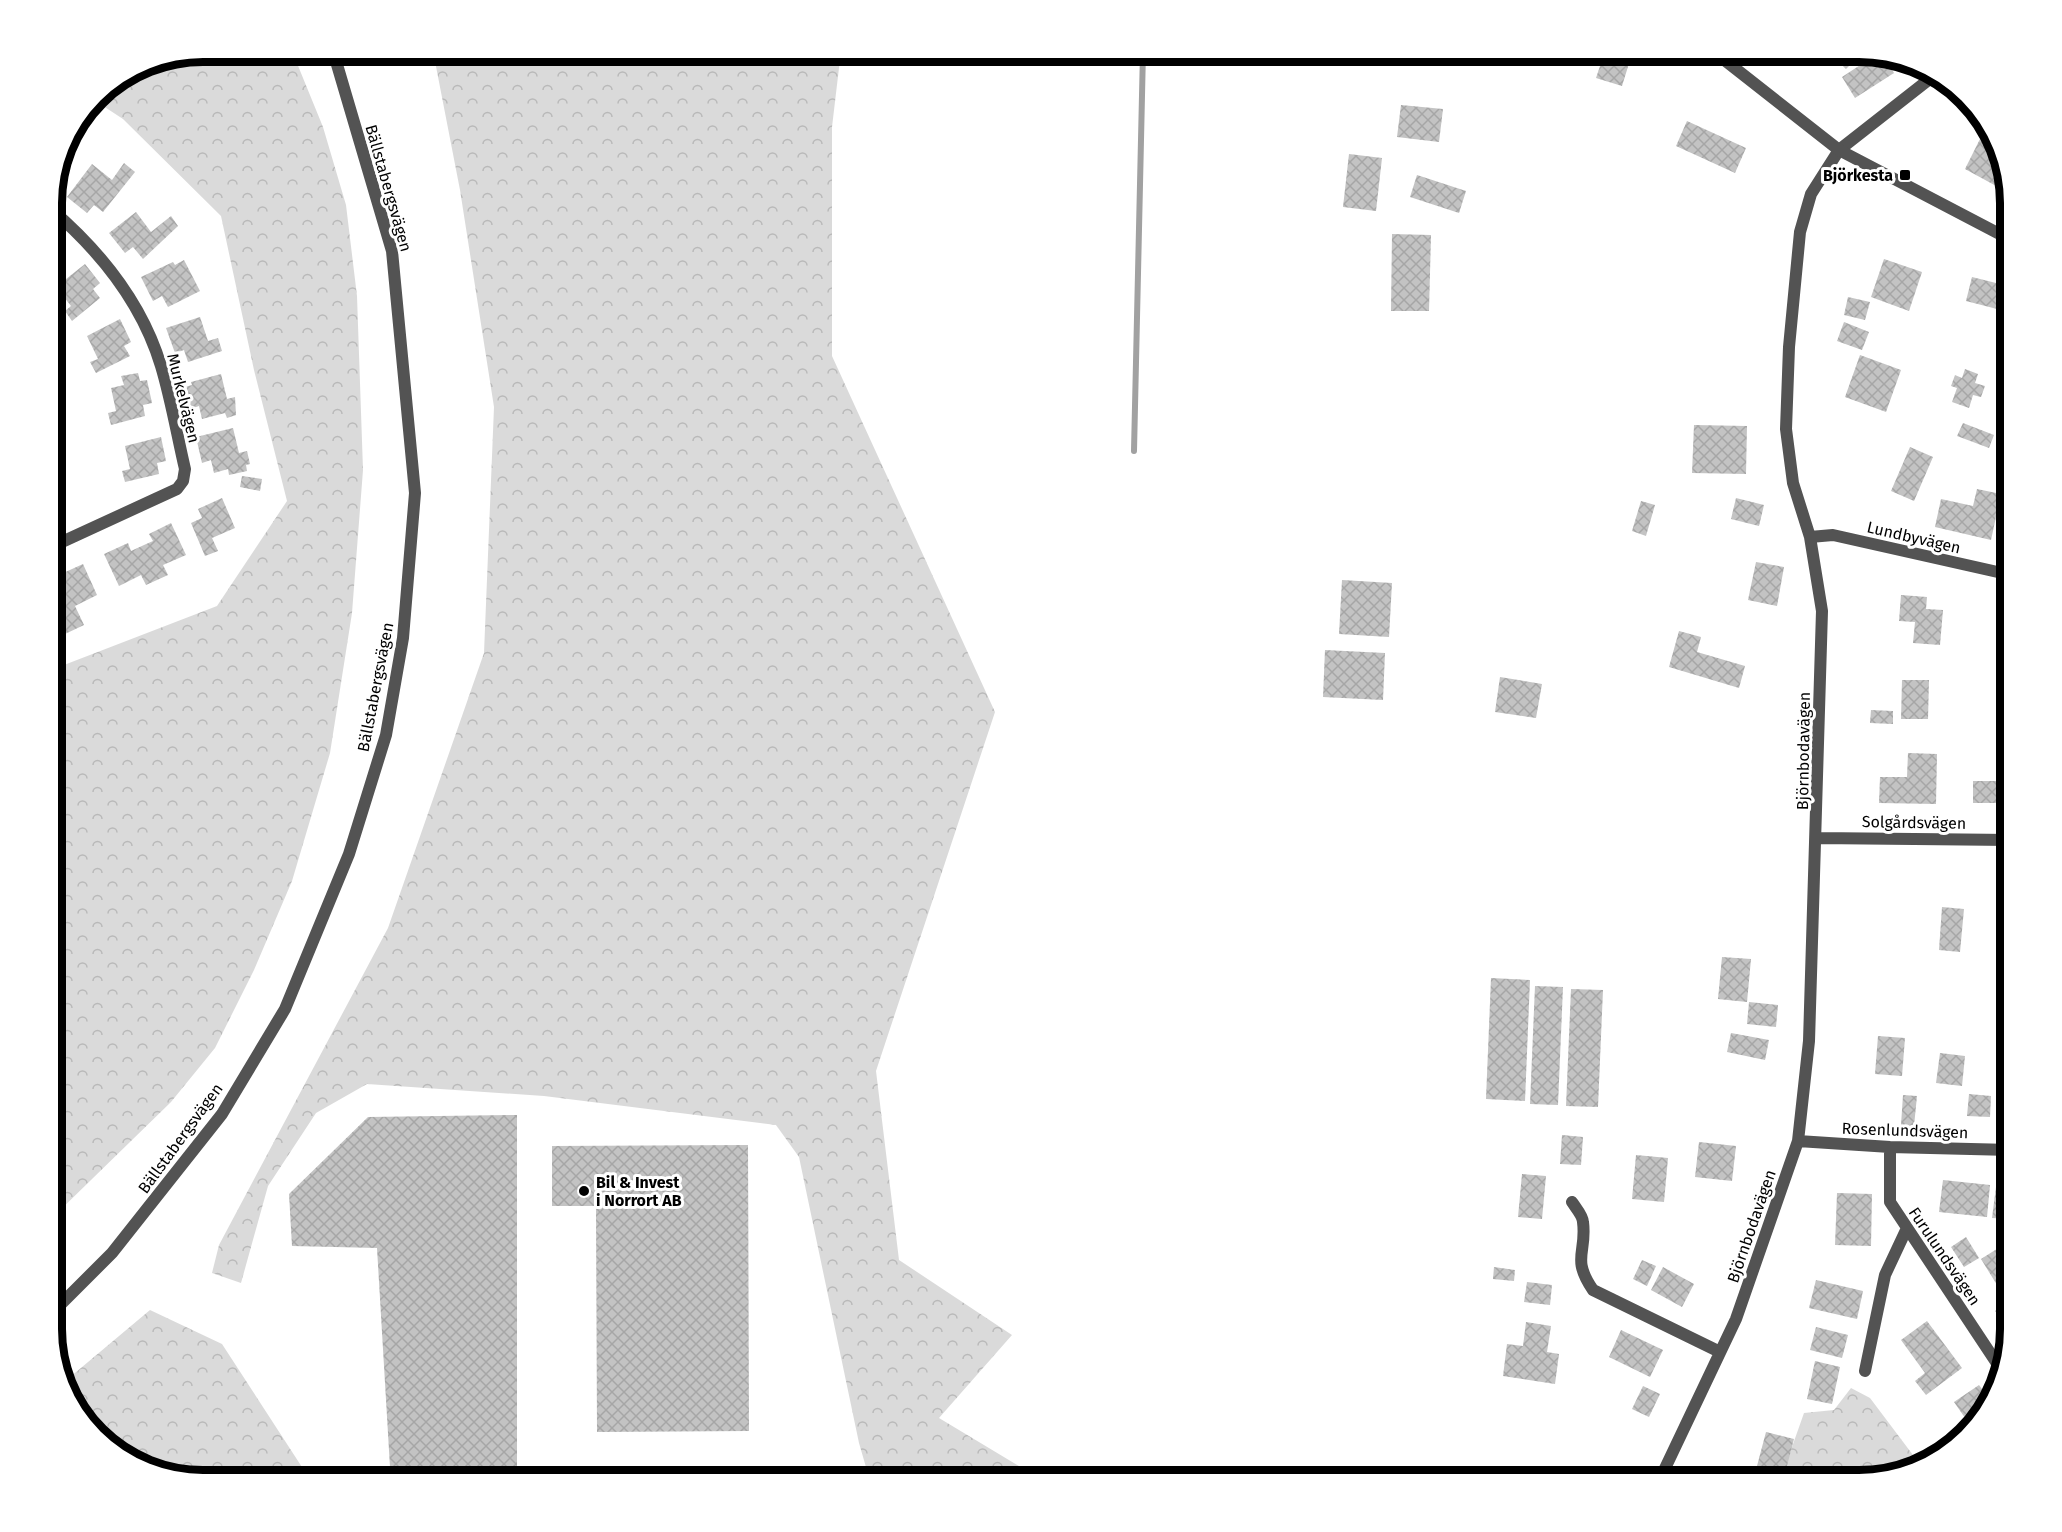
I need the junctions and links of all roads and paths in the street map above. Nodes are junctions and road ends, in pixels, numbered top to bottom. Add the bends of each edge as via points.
1 (336, 62) edge
2 (1727, 62) edge
3 (1929, 80) edge
4 (1839, 150) junction
5 (62, 220) edge
6 (2000, 234) edge
7 (1810, 537) junction
8 (62, 542) edge
9 (2000, 573) edge
10 (1817, 838) junction
11 (2000, 840) edge
12 (1798, 1141) junction
13 (1890, 1147) junction
14 (2000, 1150) edge
15 (1572, 1202) dead end
16 (1907, 1228) junction
17 (62, 1303) edge
18 (1720, 1352) junction
19 (1997, 1363) edge
20 (1865, 1371) dead end
21 (1664, 1471) edge

1 - 17 street, Bällstabergsvägen via 392,251 415,493 403,638 386,735 349,854 285,1009 222,1114 112,1253
2 - 4 street
3 - 4 street, Björnbodavägen
4 - 6 street
4 - 7 street, Björnbodavägen via 1811,194 1800,232 1789,347 1786,429 1793,483
5 - 8 street, Murkelvägen via 108,265 144,325 161,365 184,469 183,481 177,489
7 - 9 street, Lundbyvägen via 1833,535
7 - 10 street, Björnbodavägen via 1822,611
10 - 11 street, Solgårdsvägen
10 - 12 street, Björnbodavägen via 1809,1041
12 - 13 street, Rosenlundsvägen
12 - 18 street, Björnbodavägen via 1736,1319
13 - 14 street, Rosenlundsvägen
13 - 16 street, Furulundsvägen via 1890,1202
15 - 18 street via 1584,1221 1579,1259 1583,1276 1593,1290
16 - 19 street, Furulundsvägen
16 - 20 street via 1885,1275
18 - 21 street, Björnbodavägen

